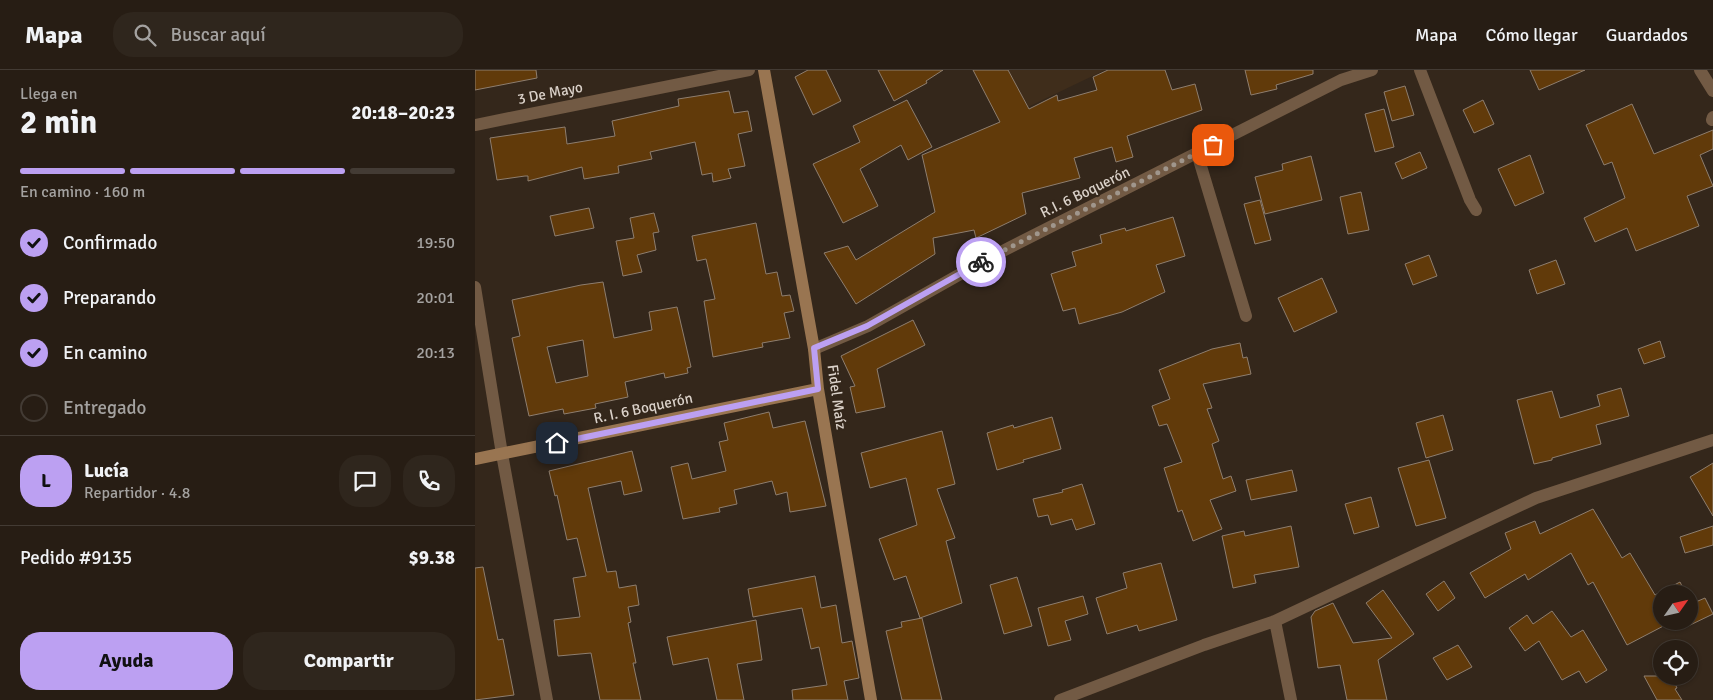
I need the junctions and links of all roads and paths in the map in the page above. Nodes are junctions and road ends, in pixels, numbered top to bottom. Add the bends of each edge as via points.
1 (749, 70) edge
2 (764, 70) edge
3 (1372, 70) edge
4 (1420, 70) edge
5 (1700, 70) edge
6 (1713, 92) edge
7 (475, 125) edge
8 (1197, 154) junction
9 (1476, 210) dead end
10 (475, 287) edge
11 (1246, 316) dead end
12 (814, 348) junction
13 (818, 389) junction
14 (1713, 440) edge
15 (502, 454) junction
16 (475, 459) edge
17 (1275, 621) junction
18 (547, 700) edge
19 (871, 700) edge
20 (1060, 700) edge
21 (1291, 700) edge

1 - 7 street, 3 De Mayo
2 - 12 street, Fidel Maíz
3 - 8 street, R.I. 6 Boquerón via 1341,80
4 - 9 street
5 - 6 street
8 - 11 street
8 - 12 street, R.I. 6 Boquerón via 987,259 867,326
10 - 15 street
12 - 13 street, Fidel Maíz
13 - 15 street, R. I. 6 Boquerón
13 - 19 street, Fidel Maíz
14 - 17 street via 1536,498
15 - 16 street, R. I. 6 Boquerón
15 - 18 street
17 - 20 street
17 - 21 street

